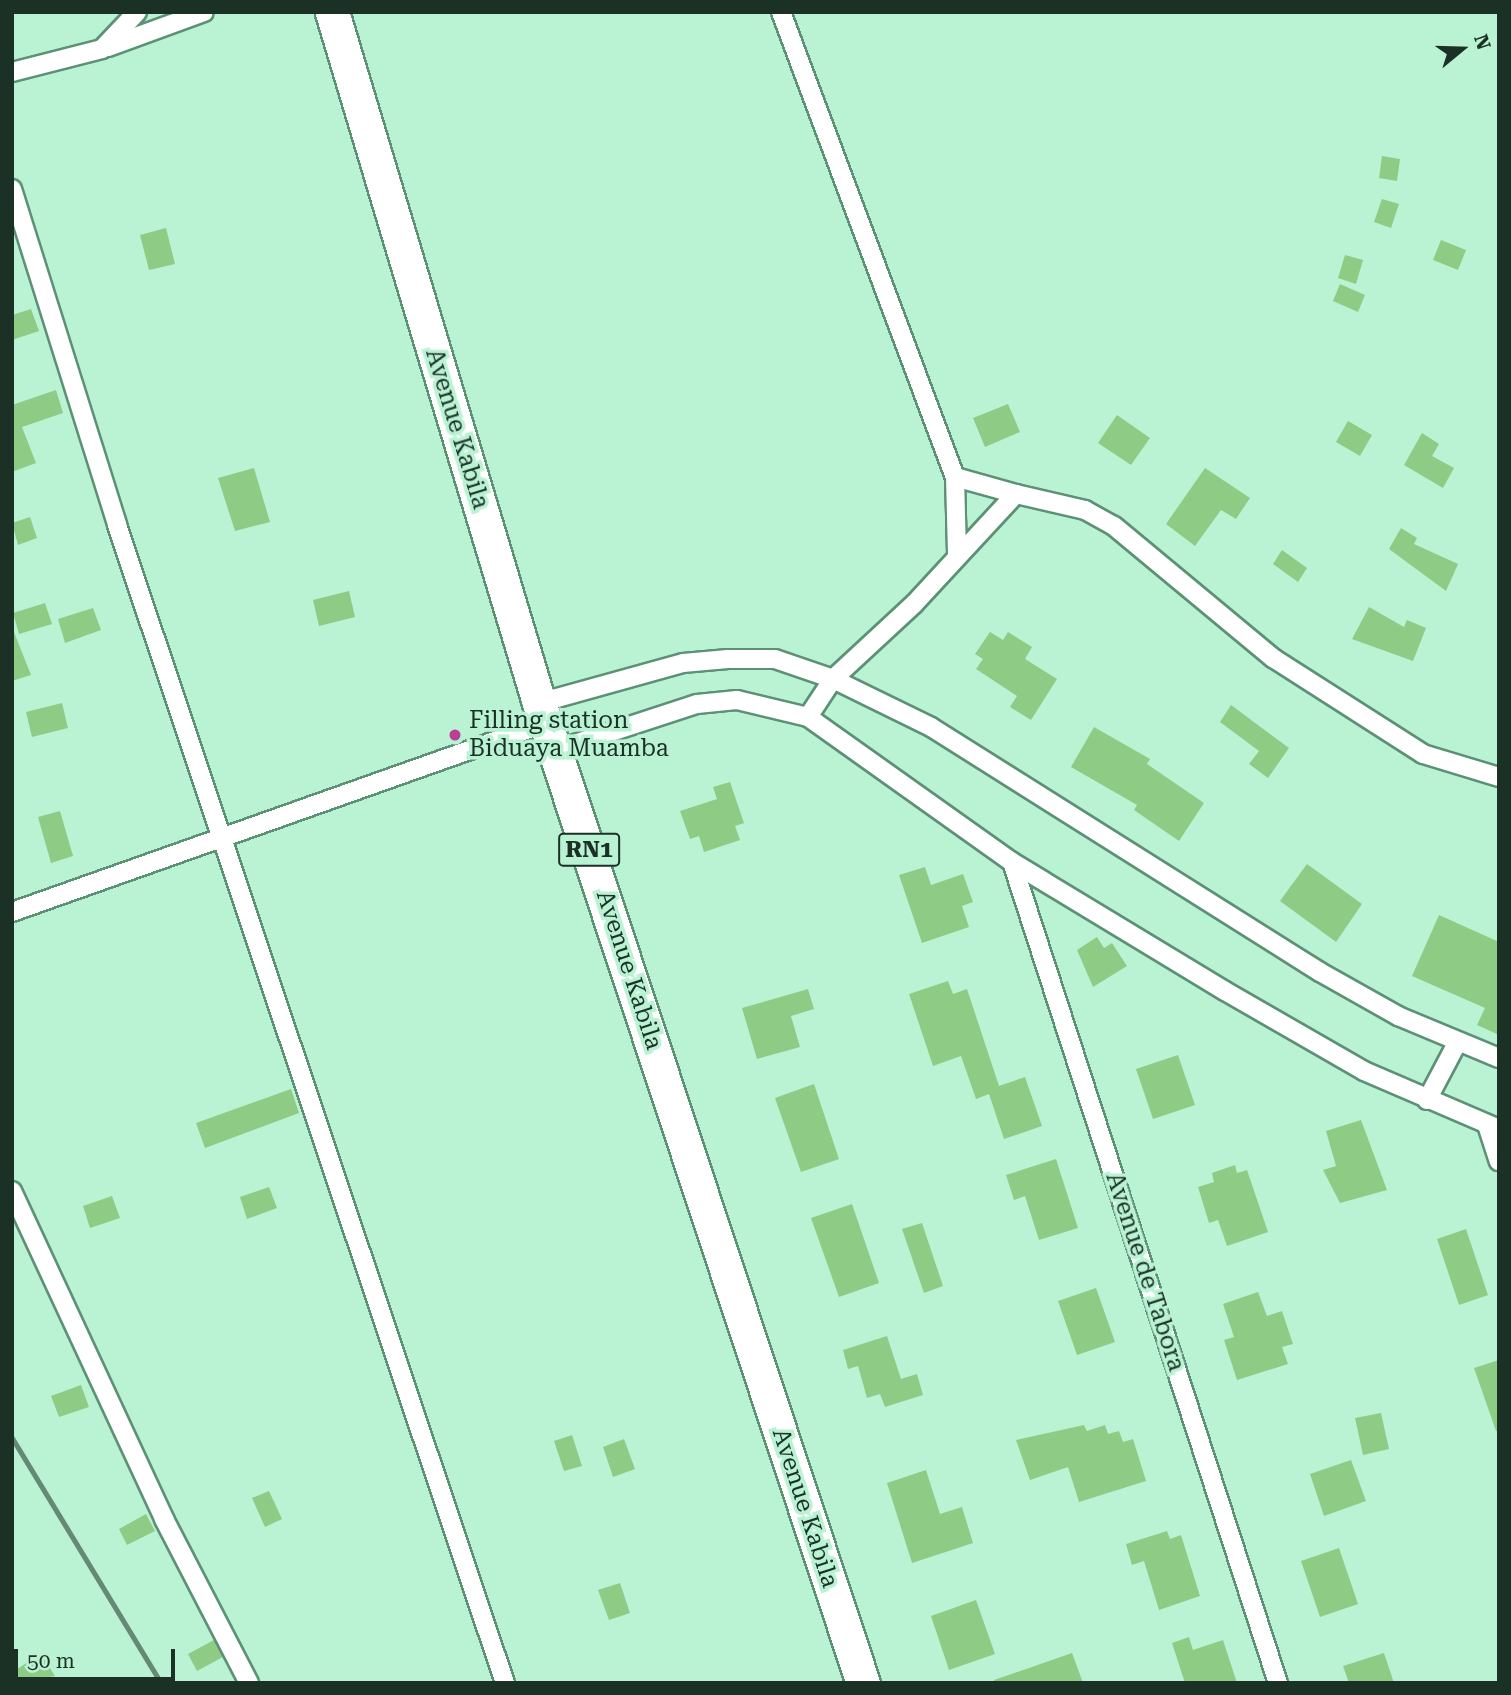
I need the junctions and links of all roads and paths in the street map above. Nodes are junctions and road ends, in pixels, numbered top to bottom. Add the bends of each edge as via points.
1 (137, 12) edge
2 (204, 12) edge
3 (332, 12) edge
4 (781, 12) edge
5 (102, 49) junction
6 (12, 72) edge
7 (12, 189) edge
8 (955, 477) junction
9 (1016, 494) junction
10 (957, 554) junction
11 (833, 679) junction
12 (808, 717) junction
13 (547, 725) junction
14 (1499, 778) edge
15 (222, 838) junction
16 (1012, 862) junction
17 (12, 912) edge
18 (1457, 1043) junction
19 (1499, 1059) edge
20 (1427, 1100) junction
21 (1493, 1127) edge
22 (1499, 1161) edge
23 (12, 1191) edge
24 (249, 1683) edge
25 (505, 1683) edge
26 (863, 1683) edge
27 (1278, 1683) edge

1 - 5 street
2 - 5 street
3 - 13 highway, Avenue Kabila / RN1
4 - 8 street
5 - 6 street
7 - 15 street
8 - 9 street
8 - 10 street
9 - 10 street
9 - 14 street via 1085,510 1115,526 1273,658 1423,754
10 - 11 street via 874,643
11 - 12 street
11 - 13 street via 775,659 683,663
11 - 18 street via 931,727 1299,959
12 - 13 street via 737,699
12 - 16 street
13 - 15 street
13 - 26 highway, Avenue Kabila / RN1
15 - 17 street
15 - 25 street
16 - 20 street via 1283,1025
16 - 27 street, Avenue de Tabora
18 - 19 street
18 - 20 street
20 - 21 street
21 - 22 street
23 - 24 street via 164,1519

